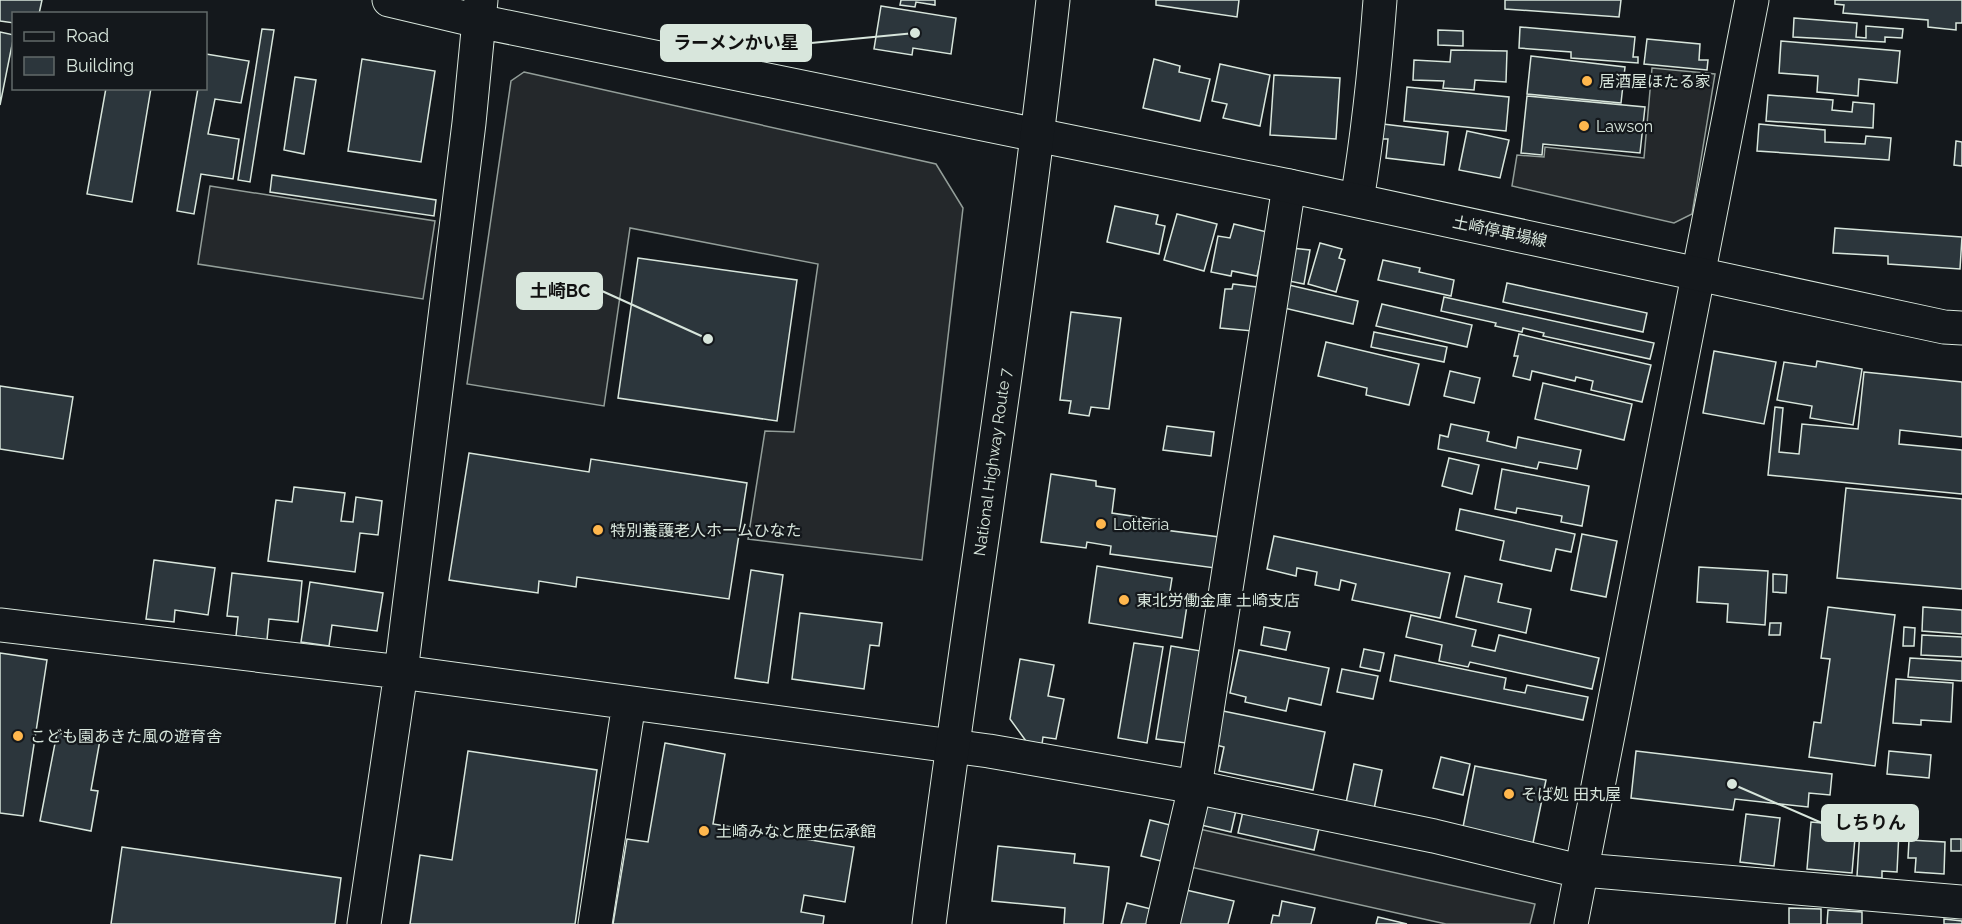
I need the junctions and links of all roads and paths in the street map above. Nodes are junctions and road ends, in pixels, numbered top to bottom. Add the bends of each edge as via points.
1 (389, 0) edge
2 (1053, 0) edge
3 (1380, 0) edge
4 (1752, 0) edge
5 (479, 10) edge
6 (1037, 135) junction
7 (1289, 186) junction
8 (1356, 200) junction
9 (1698, 273) junction
10 (1962, 328) edge
11 (0, 625) edge
12 (401, 672) junction
13 (629, 703) junction
14 (951, 746) junction
15 (1195, 787) junction
16 (1581, 870) junction
17 (1962, 902) edge
18 (1918, 911) edge
19 (364, 924) edge
20 (595, 924) edge
21 (929, 924) edge
22 (1163, 924) edge
23 (1571, 924) edge

1 - 5 main road, 土崎停車場線
2 - 6 main road, National Highway Route 7
3 - 8 main road
4 - 9 main road
5 - 6 main road, 土崎停車場線
5 - 12 main road via 468,135
6 - 7 main road, 土崎停車場線
6 - 14 main road, National Highway Route 7
7 - 8 main road, 土崎停車場線
7 - 15 main road
8 - 9 main road, 土崎停車場線
9 - 10 main road, 土崎停車場線
9 - 16 main road
11 - 12 main road
12 - 13 main road
12 - 19 main road
13 - 14 main road
13 - 20 main road
14 - 15 main road
14 - 21 main road, National Highway Route 7
15 - 16 main road
15 - 22 main road
16 - 18 main road
16 - 23 main road
17 - 18 main road

